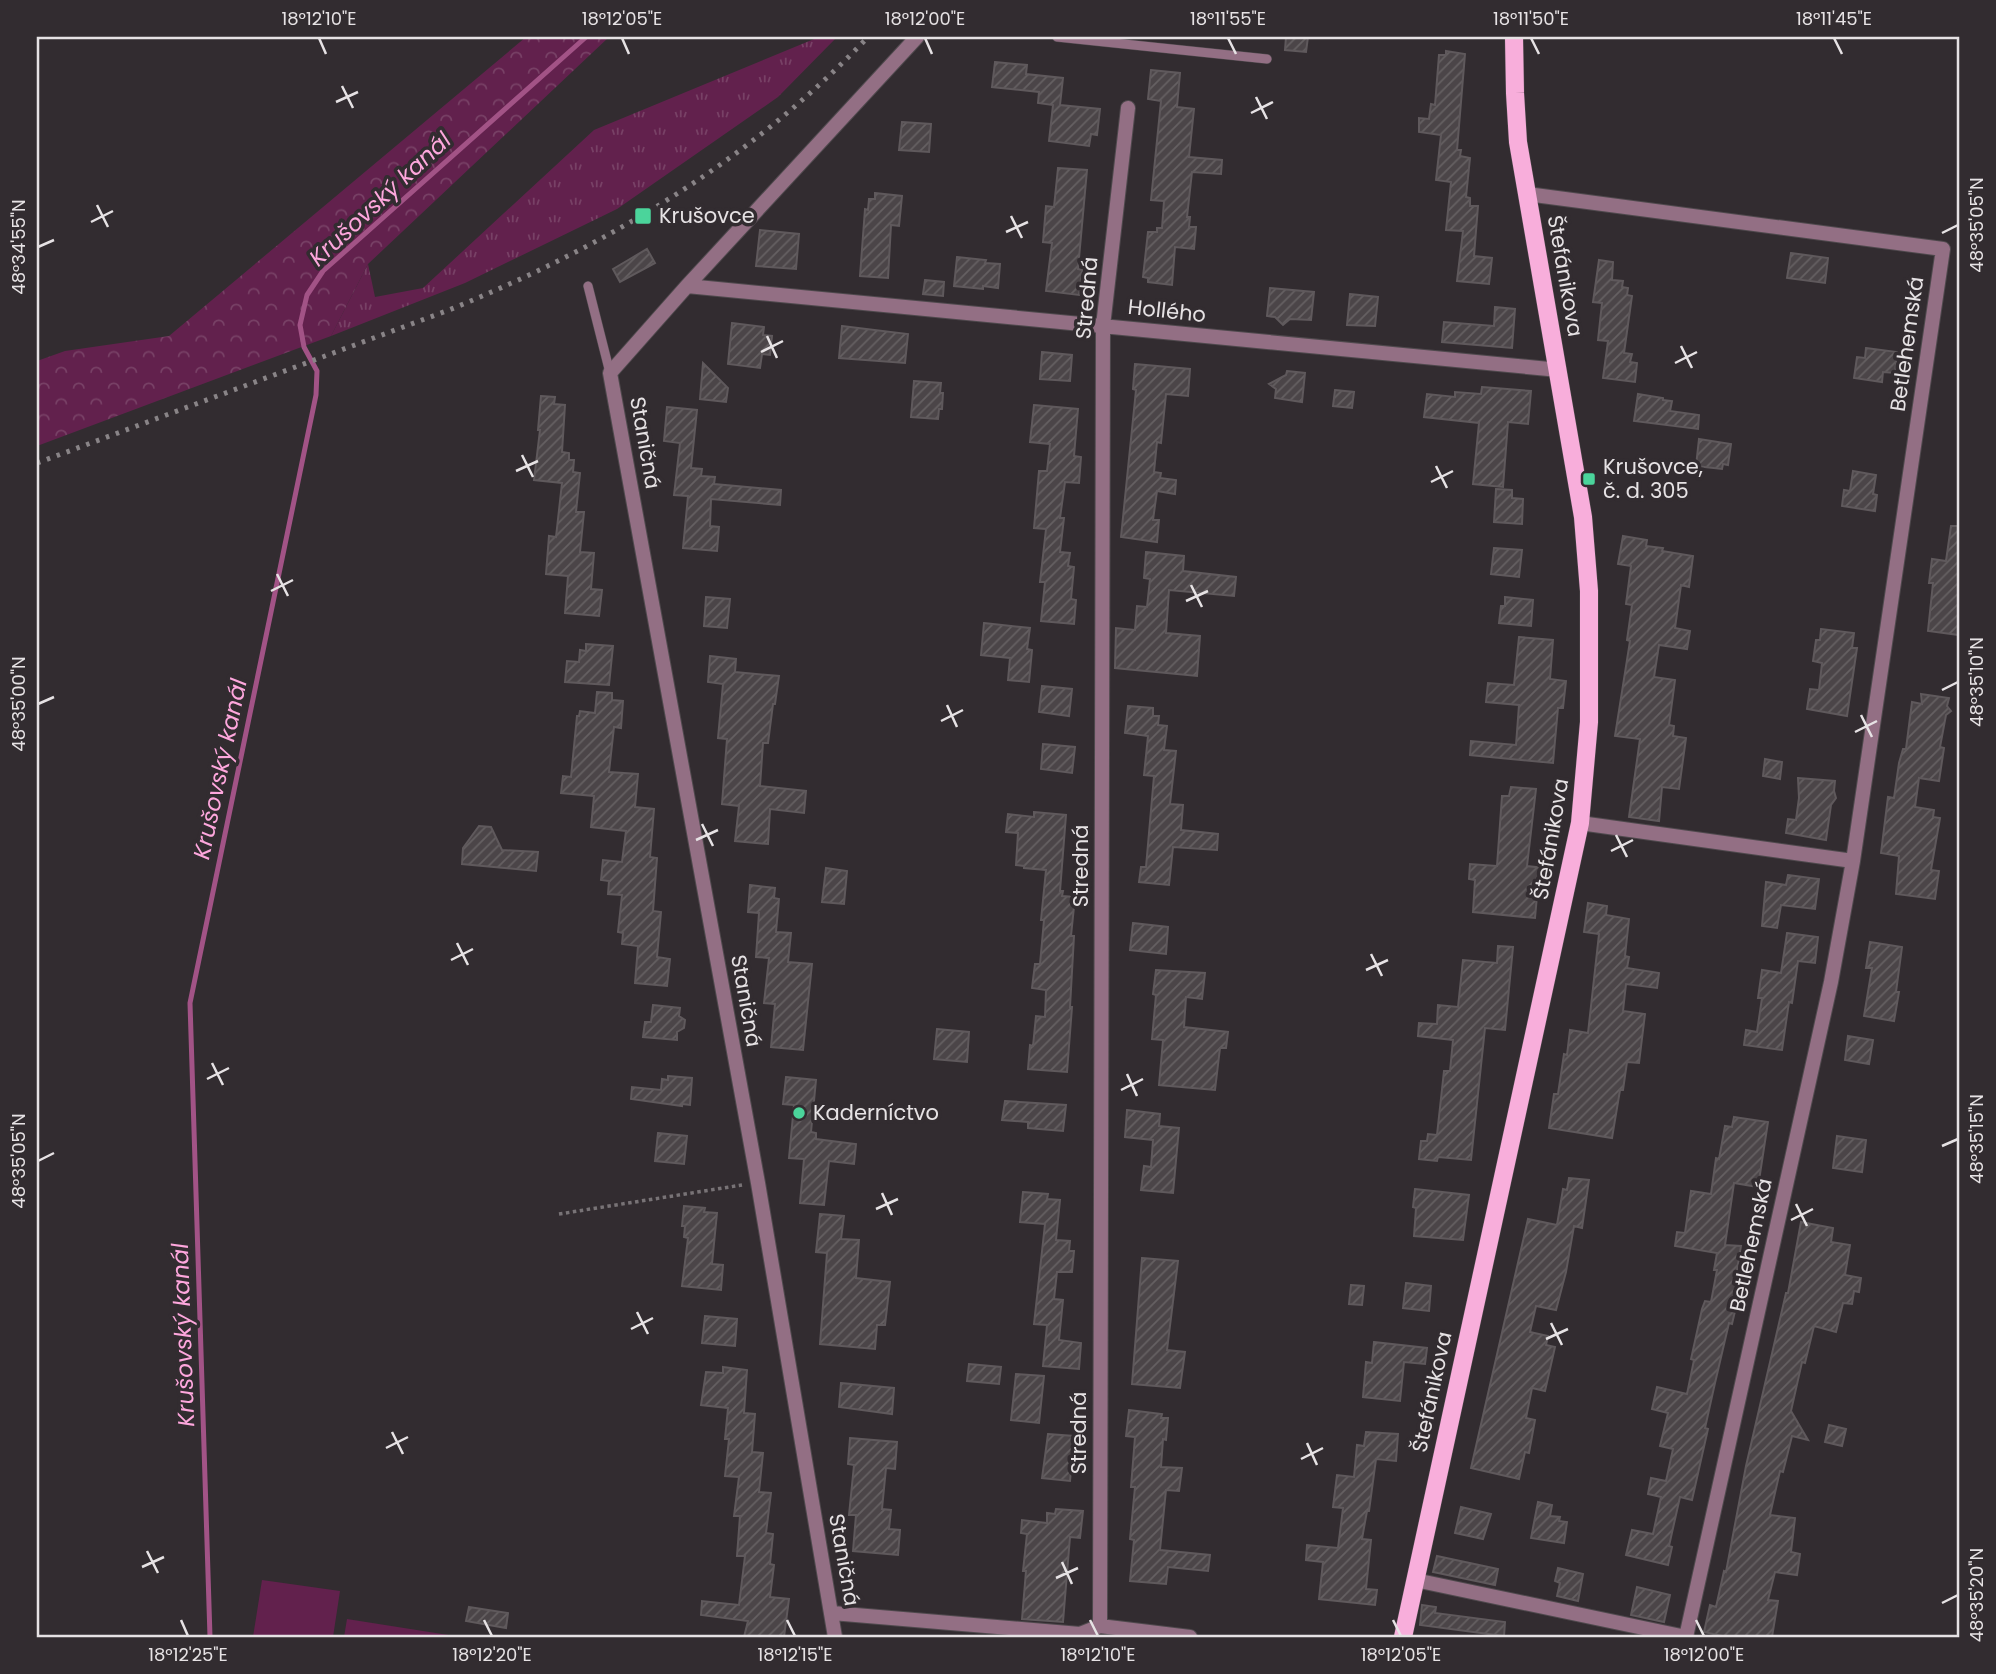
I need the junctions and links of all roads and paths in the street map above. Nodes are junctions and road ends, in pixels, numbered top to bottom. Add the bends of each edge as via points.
1 (917, 37) edge
2 (1057, 37) edge
3 (1514, 37) edge
4 (1267, 59) dead end
5 (1128, 108) dead end
6 (1527, 194) junction
7 (588, 286) dead end
8 (687, 286) junction
9 (1103, 326) junction
10 (1559, 370) junction
11 (611, 373) junction
12 (1580, 823) junction
13 (1853, 861) junction
14 (758, 1183) junction
15 (559, 1214) dead end
16 (1415, 1580) junction
17 (832, 1613) junction
18 (1100, 1626) junction
19 (835, 1637) edge
20 (1190, 1637) edge
21 (1403, 1637) edge
22 (1686, 1637) edge

1 - 8 street
2 - 4 lane
3 - 6 main road, Štefánikova via 1517,129
5 - 9 street, Stredná
6 - 10 main road, Štefánikova
6 - 13 street, Betlehemská via 1943,249
7 - 11 lane
8 - 9 street, Hollého
8 - 11 street
9 - 10 street, Hollého
9 - 18 street, Stredná
10 - 12 main road, Štefánikova via 1583,517 1589,591 1589,722
11 - 14 street, Staničná
12 - 13 street
12 - 16 main road, Štefánikova
13 - 22 street, Betlehemská via 1831,982
14 - 15 path
14 - 17 street, Staničná
16 - 21 main road, Štefánikova
16 - 22 street, Betlehemská
17 - 18 street via 1080,1634
17 - 19 street, Staničná
18 - 20 street

